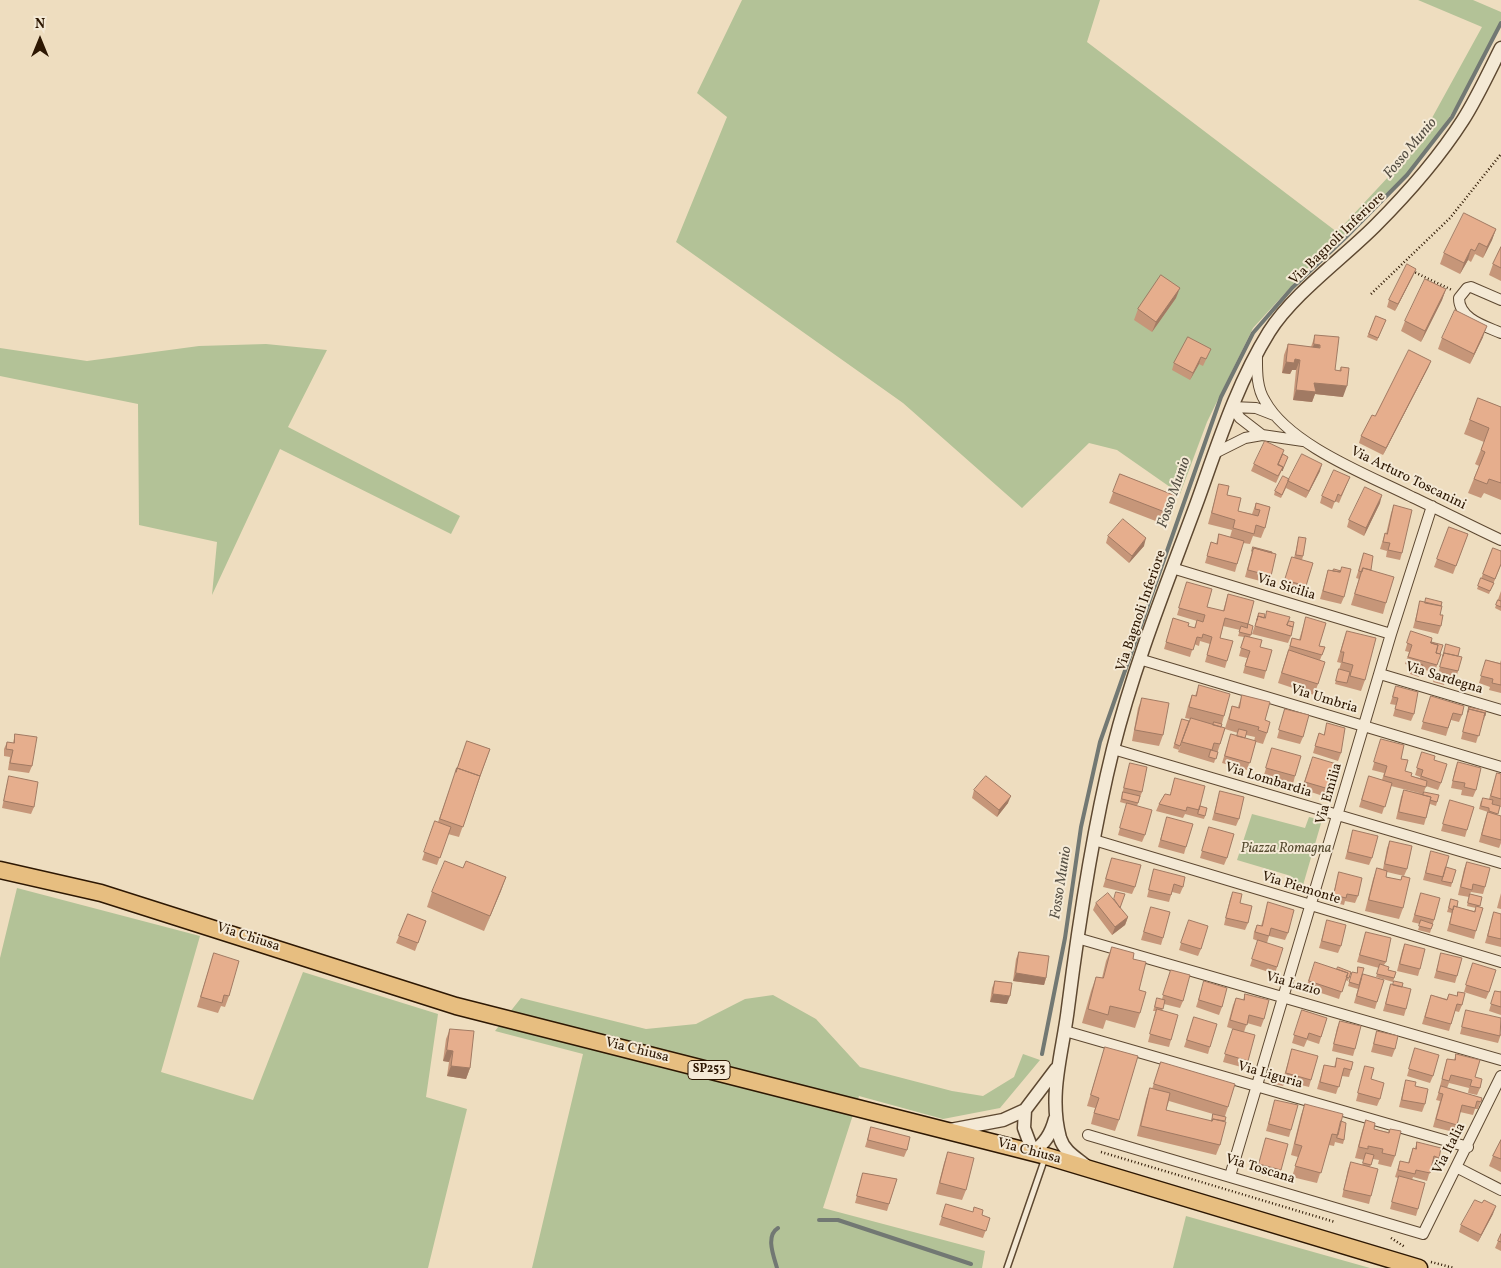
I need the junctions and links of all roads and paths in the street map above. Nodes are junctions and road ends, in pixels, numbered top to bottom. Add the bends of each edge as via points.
1 (1501, 48) edge
2 (1501, 154) edge
3 (1500, 158) edge
4 (1371, 294) dead end
5 (1501, 300) edge
6 (1501, 333) edge
7 (1257, 353) junction
8 (1232, 406) junction
9 (1275, 416) junction
10 (1262, 435) junction
11 (1303, 441) junction
12 (1216, 452) junction
13 (1432, 506) junction
14 (1501, 540) edge
15 (1172, 568) junction
16 (1391, 634) junction
17 (1139, 659) junction
18 (1380, 674) junction
19 (1501, 710) edge
20 (1364, 727) junction
21 (1113, 749) junction
22 (1501, 767) edge
23 (1338, 816) junction
24 (1094, 840) junction
25 (1501, 863) edge
26 (0, 870) edge
27 (1311, 907) junction
28 (1077, 938) junction
29 (1501, 962) edge
30 (1285, 997) junction
31 (1065, 1032) junction
32 (1501, 1060) edge
33 (1056, 1069) junction
34 (1501, 1076) edge
35 (1258, 1087) junction
36 (1025, 1110) junction
37 (1056, 1115) junction
38 (947, 1130) junction
39 (1088, 1135) joint
40 (1468, 1147) junction
41 (1039, 1154) junction
42 (1456, 1167) junction
43 (1092, 1169) junction
44 (1230, 1176) junction
45 (1501, 1190) edge
46 (1336, 1222) dead end
47 (1423, 1234) joint
48 (1383, 1236) dead end
49 (1406, 1248) dead end
50 (1424, 1264) edge
51 (1007, 1268) edge
52 (1454, 1268) edge

1 - 7 street, Via Bagnoli Inferiore via 1464,119 1423,176 1291,306 1271,328
2 - 3 path
3 - 4 path via 1450,218
5 - 6 street via 1471,287 1459,298 1462,311 1470,318
7 - 8 street, Via Bagnoli Inferiore
7 - 9 street, Via Arturo Toscanini via 1257,378 1264,400
8 - 9 street via 1256,408
8 - 10 street via 1240,418
8 - 12 street, Via Bagnoli Inferiore
9 - 11 street, Via Arturo Toscanini
10 - 11 street, Via Arturo Toscanini
10 - 12 street, Via Arturo Toscanini via 1245,438
11 - 13 street, Via Arturo Toscanini
12 - 15 street, Via Bagnoli Inferiore
13 - 14 street, Via Arturo Toscanini
13 - 16 street, Via Emilia
15 - 16 street, Via Sicilia
15 - 17 street, Via Bagnoli Inferiore
16 - 18 street, Via Emilia
17 - 20 street, Via Umbria
17 - 21 street, Via Bagnoli Inferiore
18 - 19 street, Via Sardegna
18 - 20 street, Via Emilia
20 - 22 street, Via Umbria
20 - 23 street, Via Emilia
21 - 23 street, Via Lombardia
21 - 24 street, Via Bagnoli Inferiore
23 - 25 street, Via Lombardia
23 - 27 street, Via Emilia
24 - 27 street, Via Piemonte
24 - 28 street, Via Bagnoli Inferiore
26 - 38 main road, Via Chiusa / SP253 via 101,893 456,1006
27 - 29 street, Via Piemonte
27 - 30 street, Via Emilia
28 - 30 street, Via Lazio
28 - 31 street, Via Bagnoli Inferiore
30 - 32 street, Via Lazio
30 - 35 street, Via Emilia
31 - 33 street, Via Bagnoli Inferiore
31 - 35 street, Via Liguria
33 - 36 street, Via Bagnoli Inferiore
33 - 37 street, Via Bagnoli Inferiore
34 - 40 street, Via Italia
35 - 40 street, Via Liguria
35 - 44 street, Via Emilia
36 - 38 street, Via Bagnoli Inferiore via 1003,1120
36 - 41 street via 1024,1128
37 - 41 street, Via Bagnoli Inferiore via 1052,1131
37 - 43 street, Via Bagnoli Inferiore via 1061,1141 1069,1153
38 - 41 main road, Via Chiusa / SP253
39 - 44 street, Via Toscana
39 - 46 path via 1102,1154
40 - 42 street, Via Italia
41 - 43 main road, Via Chiusa / SP253
41 - 51 lane
42 - 45 street
42 - 47 street, Via Italia
43 - 50 main road, Via Chiusa / SP253
44 - 47 street, Via Toscana
48 - 49 path
50 - 52 path

